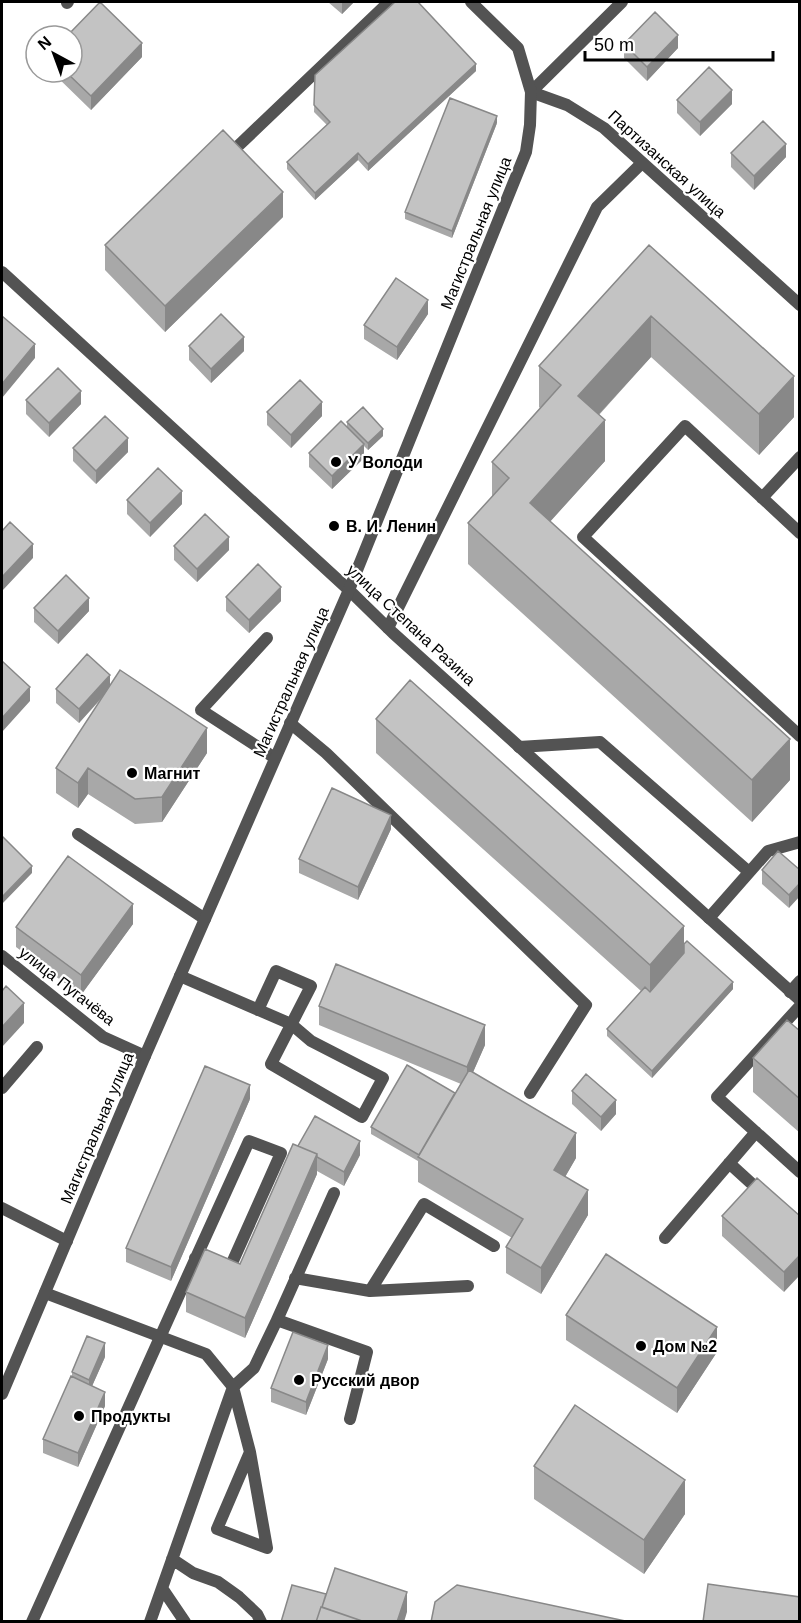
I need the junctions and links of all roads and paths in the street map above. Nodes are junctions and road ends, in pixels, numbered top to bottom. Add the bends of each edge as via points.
1 (389, 2) edge
2 (471, 2) edge
3 (622, 2) edge
4 (531, 92) junction
5 (237, 147) edge
6 (642, 163) junction
7 (2, 272) edge
8 (800, 305) edge
9 (800, 457) edge
10 (762, 498) junction
11 (800, 533) edge
12 (349, 590) junction
13 (388, 628) junction
14 (267, 638) dead end
15 (290, 723) junction
16 (798, 733) edge
17 (519, 747) junction
18 (275, 758) junction
19 (78, 834) dead end
20 (800, 842) edge
21 (749, 872) junction
22 (709, 918) junction
23 (205, 919) junction
24 (2, 956) edge
25 (180, 976) junction
26 (800, 981) edge
27 (795, 996) edge
28 (800, 1006) edge
29 (258, 1010) junction
30 (291, 1024) junction
31 (37, 1047) dead end
32 (145, 1056) junction
33 (2, 1088) edge
34 (530, 1093) dead end
35 (756, 1132) junction
36 (729, 1163) junction
37 (800, 1172) edge
38 (334, 1193) dead end
39 (773, 1203) edge
40 (2, 1208) edge
41 (665, 1238) dead end
42 (66, 1241) junction
43 (494, 1246) dead end
44 (195, 1258) junction
45 (295, 1278) junction
46 (468, 1286) dead end
47 (370, 1291) junction
48 (45, 1293) junction
49 (277, 1320) junction
50 (160, 1337) junction
51 (233, 1387) junction
52 (2, 1394) edge
53 (350, 1419) dead end
54 (250, 1452) junction
55 (172, 1559) junction
56 (162, 1588) junction
57 (32, 1622) edge
58 (150, 1622) edge
59 (185, 1622) edge
60 (261, 1622) edge

1 - 5 street
2 - 4 street via 518,48
3 - 4 street
4 - 6 street, Партизанская улица via 587,117
4 - 12 street, Магистральная улица via 526,152
6 - 8 street, Партизанская улица
6 - 13 street via 597,207
7 - 12 street, улица Степана Разина
9 - 10 street
10 - 11 street
10 - 16 street via 685,426 583,537
12 - 13 street, улица Степана Разина
12 - 15 street, Магистральная улица
13 - 17 street, улица Степана Разина
14 - 18 street via 201,710
15 - 18 street, Магистральная улица
15 - 34 street via 326,753 586,1005
17 - 21 street via 600,742
17 - 22 street, улица Степана Разина
18 - 23 street, Магистральная улица
19 - 23 street
20 - 21 street via 768,851
21 - 22 street
22 - 27 street, улица Степана Разина
23 - 25 street, Магистральная улица
24 - 32 street, улица Пугачёва via 103,1037
25 - 29 street
25 - 32 street, Магистральная улица
26 - 27 street
28 - 35 street via 717,1097
29 - 30 street
29 - 30 street via 276,971 311,986
30 - 30 street via 311,1041 383,1078 362,1117 270,1064
31 - 33 street
32 - 42 street, Магистральная улица
35 - 36 street
35 - 37 street
36 - 39 street
36 - 41 street
38 - 45 street
40 - 42 street
42 - 48 street, Магистральная улица
43 - 47 street via 424,1204
44 - 44 street via 249,1141 281,1153 228,1272
44 - 50 street
45 - 47 street
45 - 49 street
46 - 47 street
48 - 50 street
48 - 52 street, Магистральная улица
49 - 51 street via 254,1368
49 - 53 street via 367,1352
50 - 51 street via 206,1354
50 - 57 street
51 - 54 street
51 - 55 street
54 - 54 street via 217,1529 267,1548 259,1505
55 - 56 street
55 - 60 street via 218,1582 239,1597
56 - 58 street
56 - 59 street

